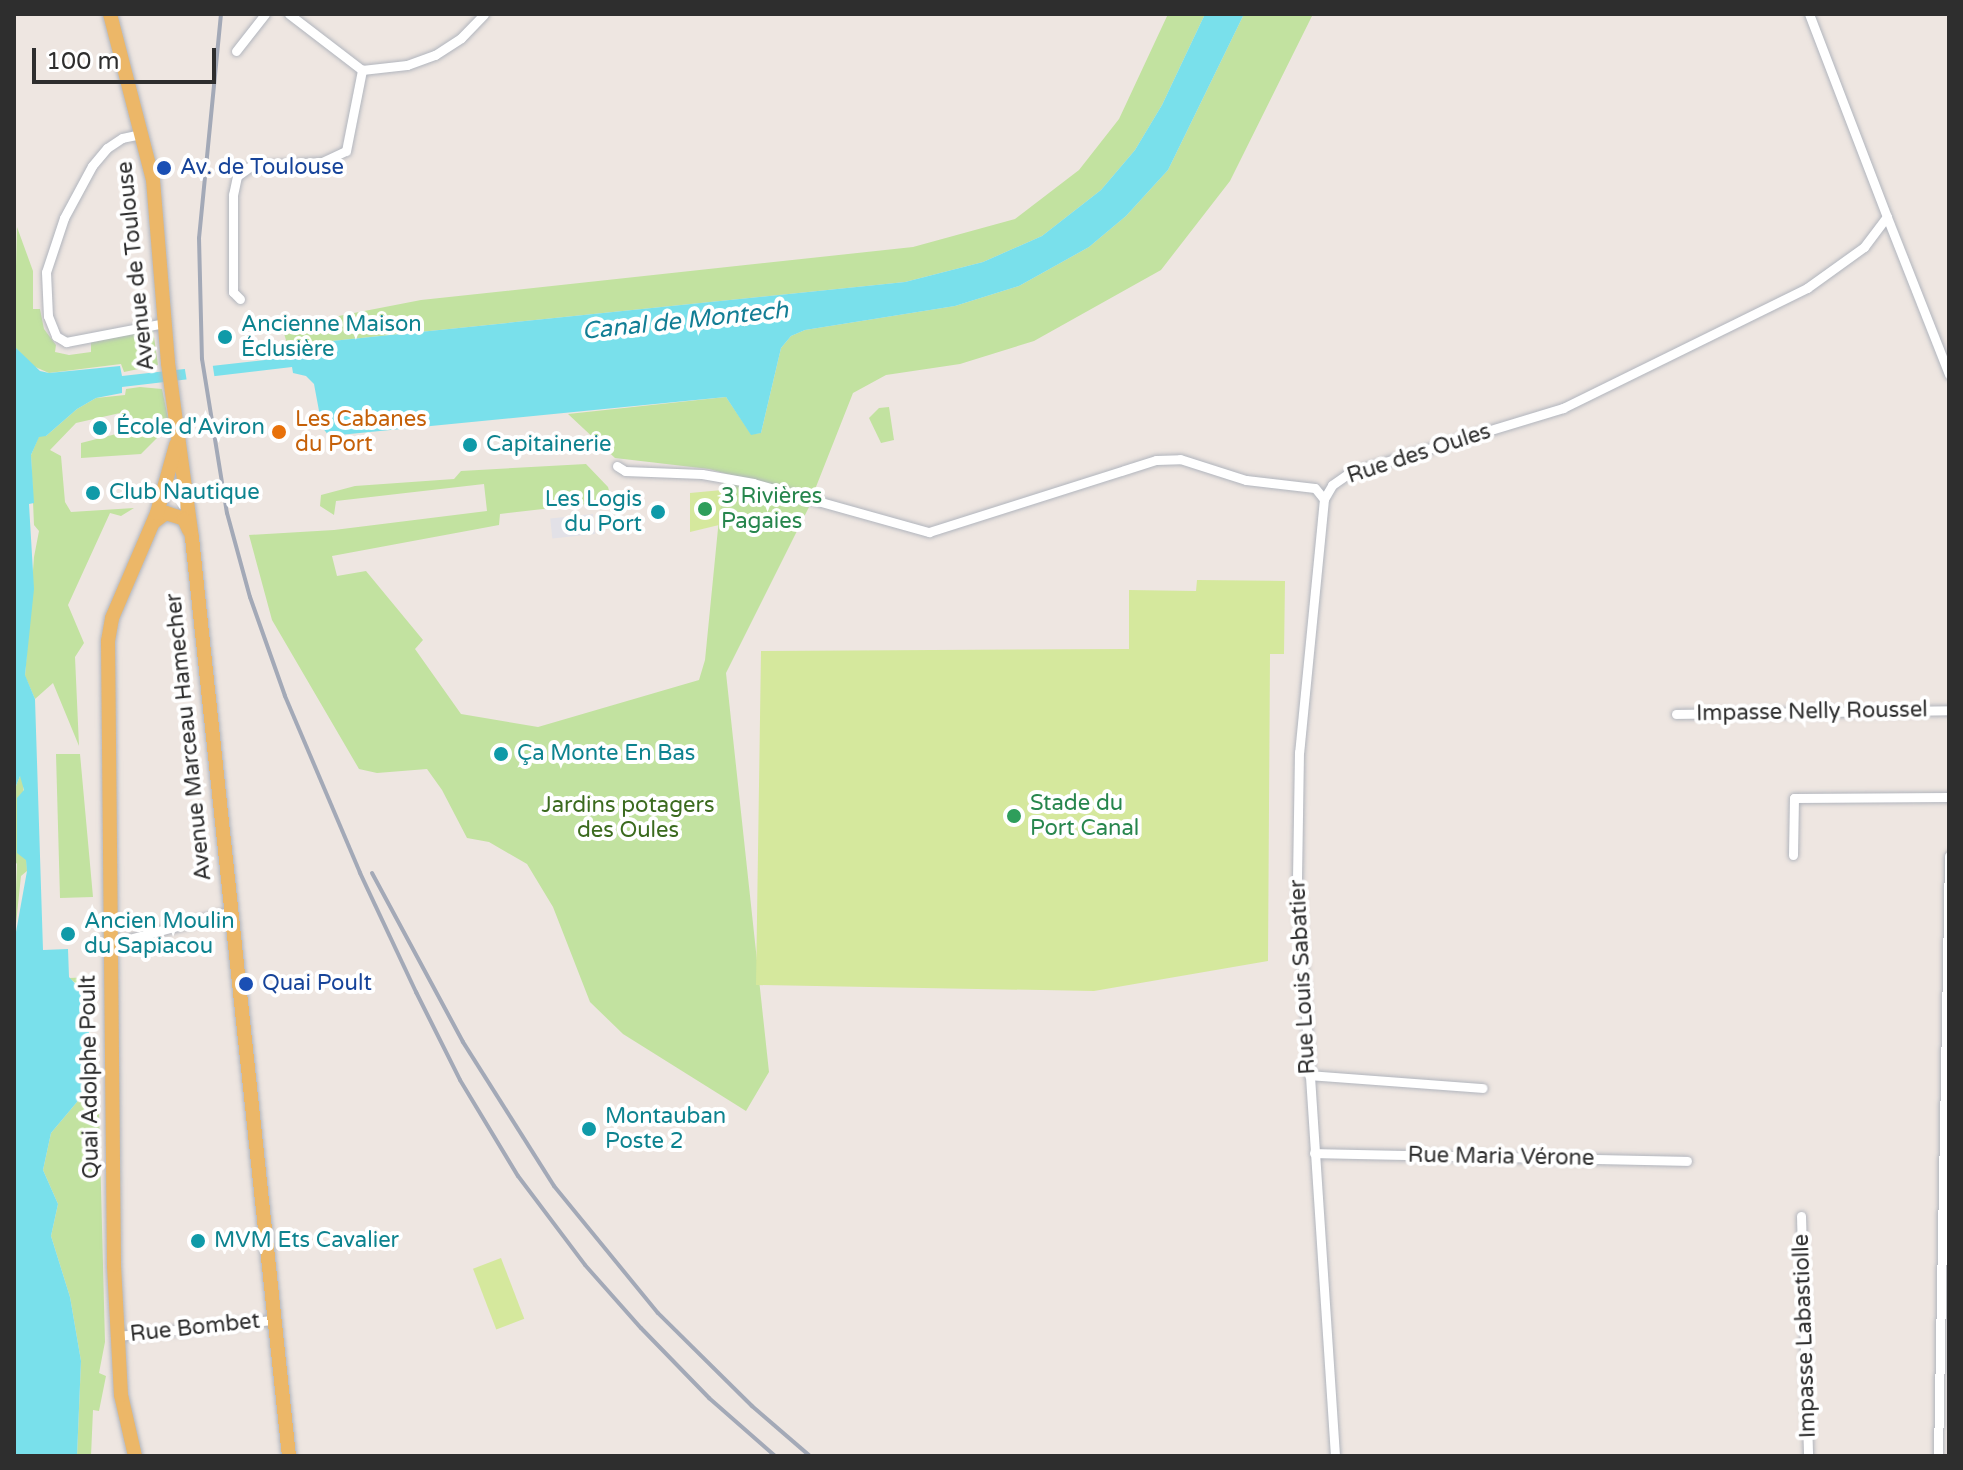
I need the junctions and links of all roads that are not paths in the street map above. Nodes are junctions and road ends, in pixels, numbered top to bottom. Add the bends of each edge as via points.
1 (110, 14) edge
2 (265, 14) edge
3 (289, 14) edge
4 (484, 14) edge
5 (1809, 14) edge
6 (236, 51) dead end
7 (362, 70) junction
8 (141, 134) junction
9 (1887, 217) junction
10 (240, 299) dead end
11 (165, 323) junction
12 (1949, 374) edge
13 (178, 421) junction
14 (617, 466) dead end
15 (1324, 499) junction
16 (152, 523) junction
17 (192, 538) junction
18 (1949, 710) edge
19 (1676, 714) dead end
20 (1949, 797) edge
21 (1793, 855) dead end
22 (1949, 856) edge
23 (229, 912) junction
24 (111, 944) junction
25 (1947, 1030) edge
26 (1309, 1075) junction
27 (1483, 1088) dead end
28 (1314, 1153) junction
29 (1687, 1161) dead end
30 (1801, 1216) dead end
31 (272, 1320) junction
32 (117, 1336) junction
33 (135, 1456) edge
34 (289, 1456) edge
35 (1335, 1456) edge
36 (1808, 1456) edge
37 (1938, 1456) edge

1 - 8 main road, Avenue de Toulouse
2 - 6 street
3 - 7 street
4 - 7 street via 435,55 407,65
5 - 9 street
7 - 10 street via 346,151 322,162 251,166 237,176 233,292
8 - 11 main road, Avenue de Toulouse via 153,180
8 - 11 street via 122,138 99,157 64,218 46,272 48,316 56,336 66,342
9 - 12 street
9 - 15 street, Rue des Oules via 1839,268 1681,353 1563,408 1349,473
11 - 13 main road, Avenue de Toulouse
13 - 16 main road, Quai Adolphe Poult via 171,469
13 - 17 main road, Avenue Marceau Hamecher
14 - 15 street, Rue des Oules via 753,483 919,532 1156,460 1180,459 1246,480 1315,488
15 - 26 street, Rue Louis Sabatier via 1299,757 1297,879
16 - 17 main road via 166,513 184,519
16 - 24 main road, Quai Adolphe Poult via 108,630
17 - 23 main road, Avenue Marceau Hamecher
18 - 19 street, Impasse Nelly Roussel
20 - 21 street via 1794,798
22 - 25 street
23 - 24 street
23 - 31 main road, Avenue Marceau Hamecher
24 - 32 main road, Quai Adolphe Poult
25 - 37 street
26 - 27 street
26 - 28 street, Rue Louis Sabatier
28 - 29 street, Rue Maria Vérone
28 - 35 street, Rue Louis Sabatier
30 - 36 street, Impasse Labastiolle
31 - 32 street, Rue Bombet
31 - 34 main road, Avenue Marceau Hamecher
32 - 33 main road, Quai Adolphe Poult via 121,1395

